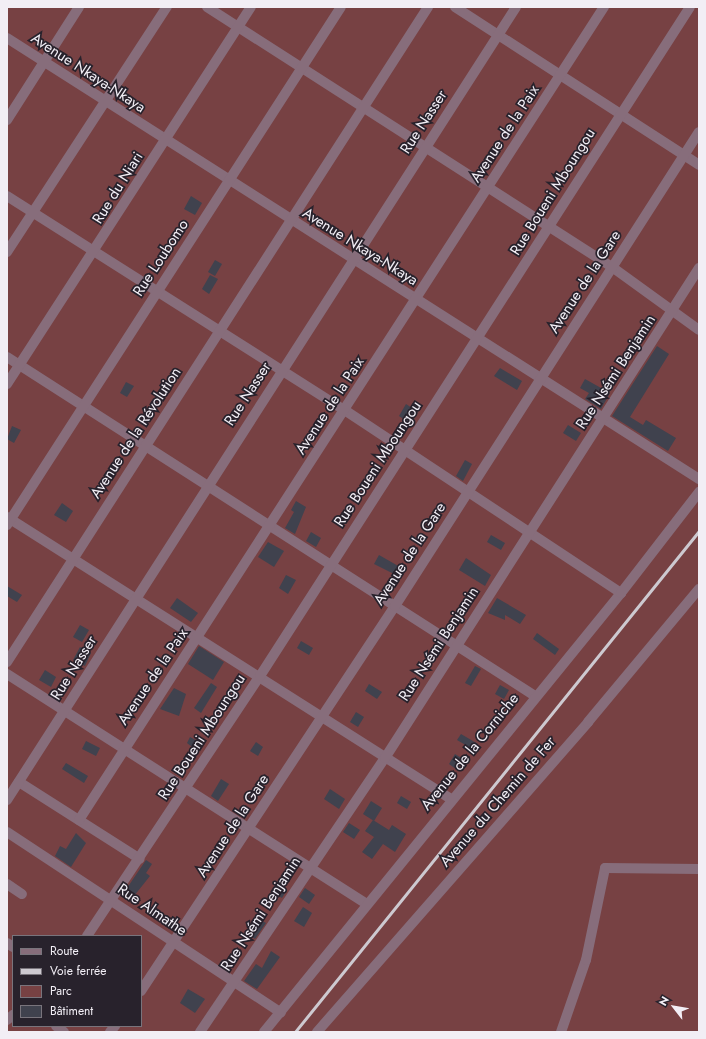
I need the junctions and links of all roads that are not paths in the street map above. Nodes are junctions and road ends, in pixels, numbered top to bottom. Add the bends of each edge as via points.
1 (79, 7) edge
2 (167, 7) edge
3 (207, 7) edge
4 (251, 7) edge
5 (341, 7) edge
6 (428, 7) edge
7 (455, 7) edge
8 (516, 7) edge
9 (604, 7) edge
10 (690, 7) edge
11 (239, 26) junction
12 (498, 35) junction
13 (7, 38) edge
14 (44, 63) junction
15 (302, 67) junction
16 (561, 75) junction
17 (105, 102) junction
18 (365, 107) junction
19 (619, 115) junction
20 (7, 120) edge
21 (699, 132) edge
22 (165, 141) junction
23 (426, 147) junction
24 (684, 155) junction
25 (699, 165) edge
26 (228, 181) junction
27 (490, 187) junction
28 (7, 196) edge
29 (33, 212) junction
30 (291, 221) junction
31 (549, 226) junction
32 (7, 252) edge
33 (94, 253) junction
34 (352, 259) junction
35 (612, 267) junction
36 (699, 268) edge
37 (157, 292) junction
38 (415, 299) junction
39 (674, 309) junction
40 (699, 330) edge
41 (219, 332) junction
42 (477, 338) junction
43 (7, 357) edge
44 (21, 366) junction
45 (282, 370) junction
46 (540, 378) junction
47 (7, 384) edge
48 (84, 406) junction
49 (346, 411) junction
50 (603, 418) junction
51 (147, 446) junction
52 (404, 450) junction
53 (699, 479) edge
54 (208, 483) junction
55 (468, 492) junction
56 (699, 492) edge
57 (8, 521) edge
58 (269, 527) junction
59 (528, 532) junction
60 (72, 560) junction
61 (331, 565) junction
62 (699, 589) edge
63 (621, 593) junction
64 (136, 597) junction
65 (394, 606) junction
66 (199, 637) junction
67 (456, 645) junction
68 (7, 662) edge
69 (7, 674) edge
70 (260, 676) junction
71 (535, 696) junction
72 (64, 711) junction
73 (322, 717) junction
74 (125, 747) junction
75 (384, 758) junction
76 (19, 782) junction
77 (186, 789) junction
78 (451, 799) junction
79 (7, 800) edge
80 (79, 820) junction
81 (249, 828) junction
82 (7, 832) edge
83 (140, 859) junction
84 (310, 868) junction
85 (699, 869) edge
86 (7, 884) edge
87 (22, 894) dead end
88 (113, 901) junction
89 (367, 904) junction
90 (88, 935) edge
91 (174, 944) junction
92 (235, 982) junction
93 (142, 990) edge
94 (281, 1013) junction
95 (200, 1032) edge
96 (264, 1032) edge
97 (317, 1032) edge
98 (561, 1032) edge

1 - 14 street
2 - 17 street
3 - 11 street
4 - 11 street, Rue du Niari
5 - 15 street, Rue Loubomo
6 - 18 street, Avenue de la Révolution
7 - 12 street
8 - 12 street, Rue Nasser
9 - 16 street, Avenue de la Paix
10 - 19 street, Rue Boueni Mboungou
11 - 15 street
11 - 22 street, Rue du Niari
12 - 16 street
12 - 23 street, Rue Nasser
13 - 14 street, Avenue Nkaya-Nkaya
14 - 17 street, Avenue Nkaya-Nkaya
14 - 20 street
15 - 18 street
15 - 26 street, Rue Loubomo
16 - 19 street
16 - 27 street, Avenue de la Paix
17 - 22 street, Avenue Nkaya-Nkaya
17 - 29 street
18 - 23 street
18 - 30 street, Avenue de la Révolution
19 - 24 street
19 - 31 street, Rue Boueni Mboungou
21 - 24 street, Avenue de la Gare
22 - 26 street, Avenue Nkaya-Nkaya
22 - 33 street, Rue du Niari
23 - 27 street
23 - 34 street, Rue Nasser
24 - 25 street
24 - 35 street, Avenue de la Gare
26 - 30 street, Avenue Nkaya-Nkaya
26 - 37 street, Rue Loubomo
27 - 31 street
27 - 38 street, Avenue de la Paix
28 - 29 street
29 - 32 street
29 - 33 street
30 - 34 street, Avenue Nkaya-Nkaya
30 - 41 street, Avenue de la Révolution
31 - 35 street
31 - 42 street, Rue Boueni Mboungou
33 - 37 street
33 - 44 street, Rue du Niari
34 - 38 street, Avenue Nkaya-Nkaya
34 - 45 street, Rue Nasser
35 - 39 street
35 - 46 street, Avenue de la Gare
36 - 39 street, Rue Nsémi Benjamin
37 - 41 street
37 - 48 street, Rue Loubomo
38 - 42 street, Avenue Nkaya-Nkaya
38 - 49 street, Avenue de la Paix
39 - 40 street
39 - 50 street, Rue Nsémi Benjamin
41 - 45 street
41 - 51 street, Avenue de la Révolution
42 - 46 street, Avenue Nkaya-Nkaya
42 - 52 street, Rue Boueni Mboungou
43 - 44 street
44 - 47 street, Rue du Niari
44 - 48 street
45 - 49 street
45 - 54 street, Rue Nasser
46 - 50 street, Avenue Nkaya-Nkaya
46 - 55 street, Avenue de la Gare
48 - 51 street
48 - 57 street, Rue Loubomo
49 - 52 street
49 - 58 street, Avenue de la Paix
50 - 53 street, Avenue Nkaya-Nkaya
50 - 59 street, Rue Nsémi Benjamin
51 - 54 street
51 - 60 street, Avenue de la Révolution
52 - 55 street
52 - 61 street, Rue Boueni Mboungou
54 - 58 street
54 - 64 street, Rue Nasser
55 - 59 street
55 - 65 street, Avenue de la Gare
56 - 63 street, Avenue de la Corniche
57 - 60 street
58 - 61 street
58 - 66 street, Avenue de la Paix
59 - 63 street
59 - 67 street, Rue Nsémi Benjamin
60 - 64 street
60 - 68 street, Avenue de la Révolution
61 - 65 street
61 - 70 street, Rue Boueni Mboungou
62 - 97 street, Avenue du Chemin de Fer via 583,728
63 - 71 street, Avenue de la Corniche
64 - 66 street
64 - 72 street, Rue Nasser
65 - 67 street
65 - 73 street, Avenue de la Gare
66 - 70 street
66 - 74 street, Avenue de la Paix
67 - 71 street
67 - 75 street, Rue Nsémi Benjamin
69 - 72 street
70 - 73 street
70 - 77 street, Rue Boueni Mboungou
71 - 78 street, Avenue de la Corniche
72 - 74 street
72 - 76 street, Rue Nasser
73 - 75 street
73 - 81 street, Avenue de la Gare
74 - 77 street
74 - 80 street, Avenue de la Paix
75 - 78 street
75 - 84 street, Rue Nsémi Benjamin
76 - 79 street, Rue Nasser
76 - 80 street
77 - 81 street
77 - 83 street, Rue Boueni Mboungou
78 - 89 street, Avenue de la Corniche
80 - 83 street
81 - 84 street
81 - 91 street, Avenue de la Gare
82 - 88 street, Rue Almathe
83 - 88 street, Rue Boueni Mboungou
84 - 89 street
84 - 92 street, Rue Nsémi Benjamin
85 - 98 street via 605,868 586,960
86 - 87 street
88 - 90 street, Rue Boueni Mboungou
88 - 91 street, Rue Almathe
89 - 94 street, Avenue de la Corniche
91 - 92 street, Rue Almathe
91 - 93 street, Avenue de la Gare
92 - 94 street, Rue Almathe
92 - 95 street, Rue Nsémi Benjamin
94 - 96 street, Avenue de la Corniche

